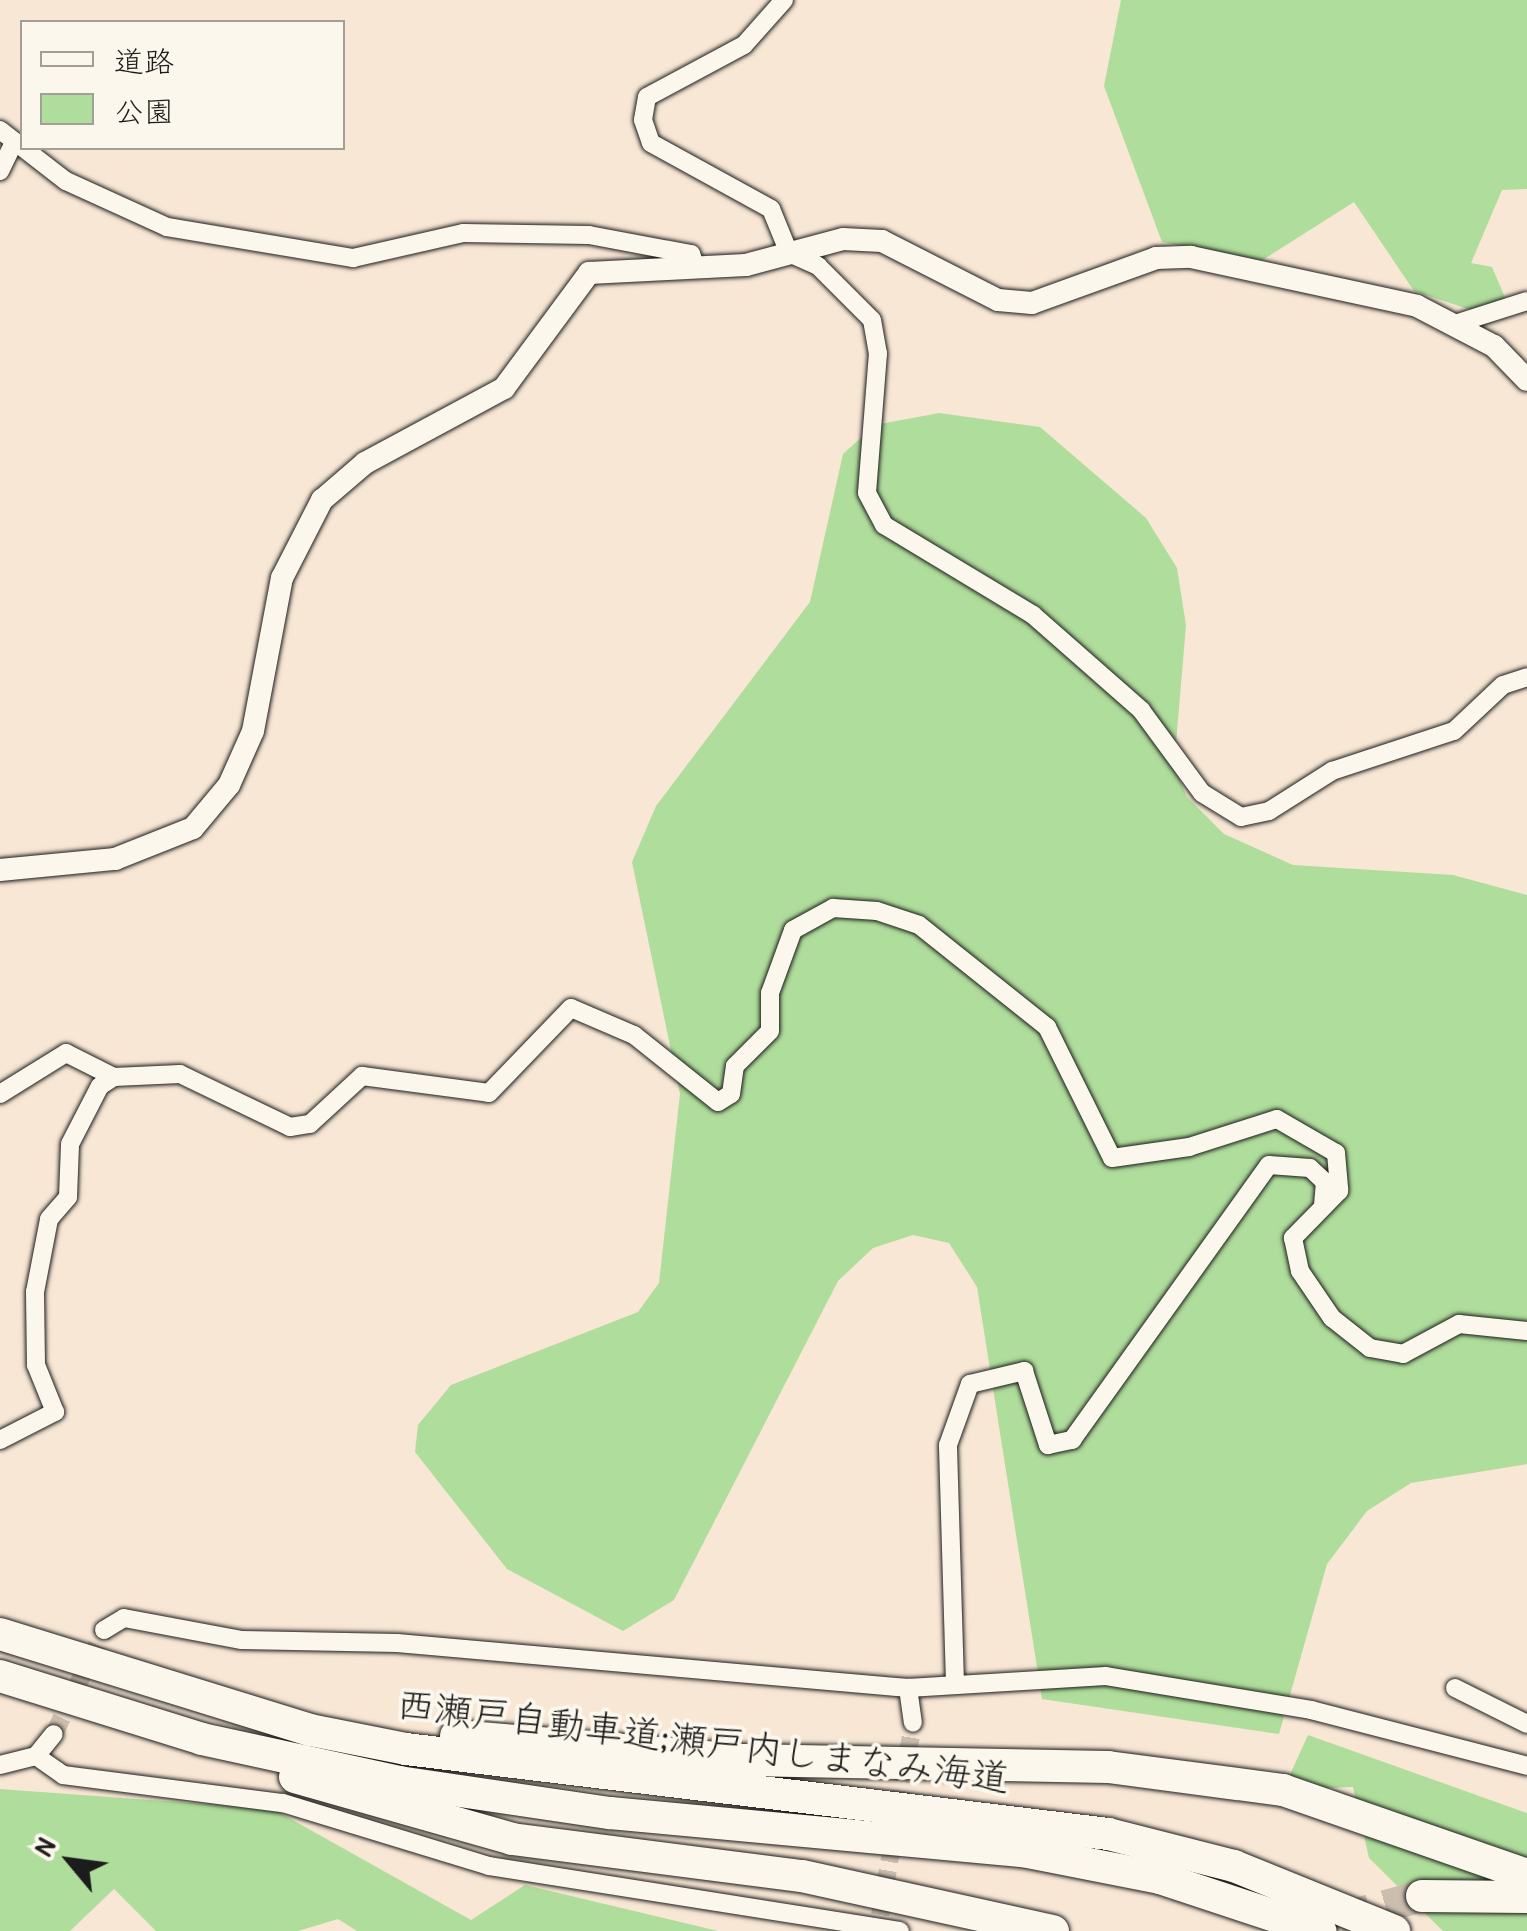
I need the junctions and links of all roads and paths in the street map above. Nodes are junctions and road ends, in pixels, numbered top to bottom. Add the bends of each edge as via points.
1 (784, 0) edge
2 (0, 130) edge
3 (12, 146) junction
4 (0, 171) edge
5 (789, 253) junction
6 (696, 268) junction
7 (1527, 301) edge
8 (1458, 323) junction
9 (1527, 380) edge
10 (1527, 677) edge
11 (0, 870) edge
12 (114, 1077) junction
13 (0, 1094) edge
14 (1323, 1203) junction
15 (1527, 1331) edge
16 (0, 1440) edge
17 (104, 1630) dead end
18 (0, 1634) edge
19 (0, 1676) edge
20 (955, 1683) junction
21 (156, 1686) junction
22 (908, 1688) junction
23 (1455, 1688) dead end
24 (913, 1724) tunnel mouth
25 (1527, 1724) edge
26 (54, 1734) tunnel mouth
27 (202, 1740) junction
28 (36, 1756) junction
29 (0, 1765) edge
30 (1527, 1766) edge
31 (1527, 1875) edge
32 (1422, 1896) tunnel mouth
33 (1527, 1897) edge
34 (900, 1931) edge
35 (1052, 1931) edge
36 (1320, 1931) tunnel mouth
37 (1394, 1931) edge

1 - 5 street via 744,46 647,97 643,120 651,143 771,210
2 - 3 street
3 - 4 street
3 - 6 street via 167,227 256,243 353,258 463,233 574,234 691,254
5 - 6 street
5 - 8 street via 882,241 998,300 1032,303 1156,258 1191,257
5 - 10 street via 818,266 872,320 873,515 1032,615 1141,710 1223,810 1242,818 1269,812 1332,771 1454,731 1502,684
6 - 11 street via 589,273 504,388 365,464 322,500 282,578 253,731 229,785 193,828 115,859
7 - 8 street
8 - 9 street
12 - 13 street via 66,1054
12 - 14 street via 180,1074 300,1126 362,1076 489,1093 571,1008 634,1035 718,1102 731,1094 735,1066 770,1031 770,994 793,930 833,908 877,911 918,925 1047,1027 1112,1158 1189,1147 1277,1119 1336,1153 1339,1190
12 - 16 street via 100,1086 70,1144 68,1197 49,1220 35,1292 36,1365 56,1412
14 - 15 street via 1293,1238 1300,1271 1332,1318 1370,1348 1403,1354 1459,1324
14 - 20 street via 1325,1182 1310,1168 1269,1165 1072,1440 1048,1445 1024,1371 970,1384 948,1444
17 - 22 street via 124,1618 242,1640 397,1642
18 - 21 highway, 西瀬戸自動車道;瀬戸内しまなみ海道
19 - 27 highway, 西瀬戸自動車道;瀬戸内しまなみ海道
20 - 22 street
20 - 30 street via 1152,1682 1466,1743
21 - 31 highway via 445,1735 744,1760 1108,1768 1283,1790
21 - 37 highway, 西瀬戸自動車道;瀬戸内しまなみ海道 via 406,1749 1108,1834 1234,1866
22 - 24 street
23 - 25 street
26 - 28 street
27 - 35 highway via 355,1802 512,1839 802,1876
27 - 36 highway, 西瀬戸自動車道;瀬戸内しまなみ海道 via 610,1813 1080,1861 1224,1896
28 - 29 street
28 - 34 street via 63,1775 283,1804 490,1866 878,1921
32 - 33 highway

